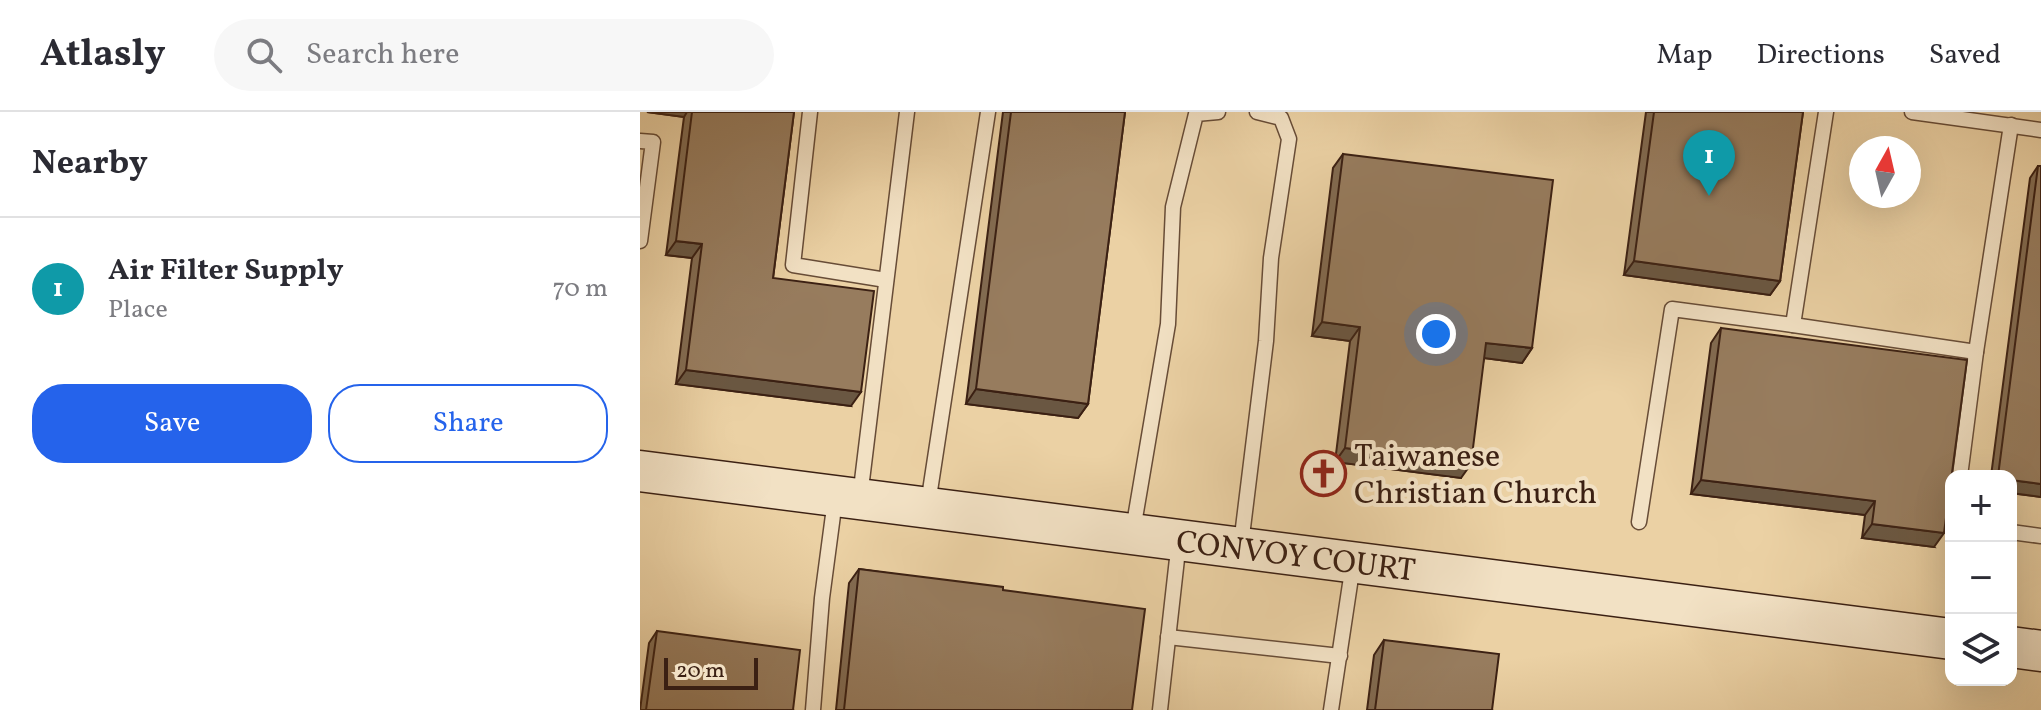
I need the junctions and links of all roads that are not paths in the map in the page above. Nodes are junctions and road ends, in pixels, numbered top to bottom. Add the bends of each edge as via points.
1 (810, 112) edge
2 (907, 112) edge
3 (988, 112) edge
4 (1218, 112) edge
5 (1257, 112) edge
6 (1826, 112) edge
7 (1912, 112) edge
8 (2011, 125) junction
9 (2041, 130) edge
10 (640, 141) edge
11 (640, 241) edge
12 (886, 280) junction
13 (1793, 325) junction
14 (1976, 352) junction
15 (1961, 470) edge
16 (640, 471) edge
17 (847, 498) junction
18 (928, 508) junction
19 (1639, 522) dead end
20 (2017, 533) edge
21 (1132, 534) junction
22 (2041, 536) edge
23 (1179, 540) junction
24 (1240, 548) junction
25 (1354, 563) junction
26 (1168, 637) junction
27 (1945, 638) edge
28 (2017, 648) edge
29 (2041, 651) edge
30 (1340, 656) junction
31 (813, 710) edge
32 (1160, 710) edge
33 (1331, 710) edge

1 - 12 lane via 793,265
2 - 12 lane
3 - 18 lane
4 - 21 lane via 1196,114 1173,207 1168,324
5 - 24 lane via 1281,118 1289,139
6 - 13 lane
7 - 8 lane
8 - 9 lane
8 - 14 lane
10 - 11 lane via 653,142
12 - 17 lane
13 - 14 lane
13 - 19 lane via 1672,309
14 - 15 lane
16 - 17 street, CONVOY COURT
17 - 18 street, CONVOY COURT
17 - 31 lane via 822,598
18 - 21 street, CONVOY COURT
20 - 22 lane
21 - 23 street, CONVOY COURT
23 - 24 street, CONVOY COURT
23 - 26 lane
24 - 25 street, CONVOY COURT
25 - 27 street, CONVOY COURT
25 - 30 lane
26 - 30 lane
26 - 32 lane
28 - 29 street
30 - 33 lane

